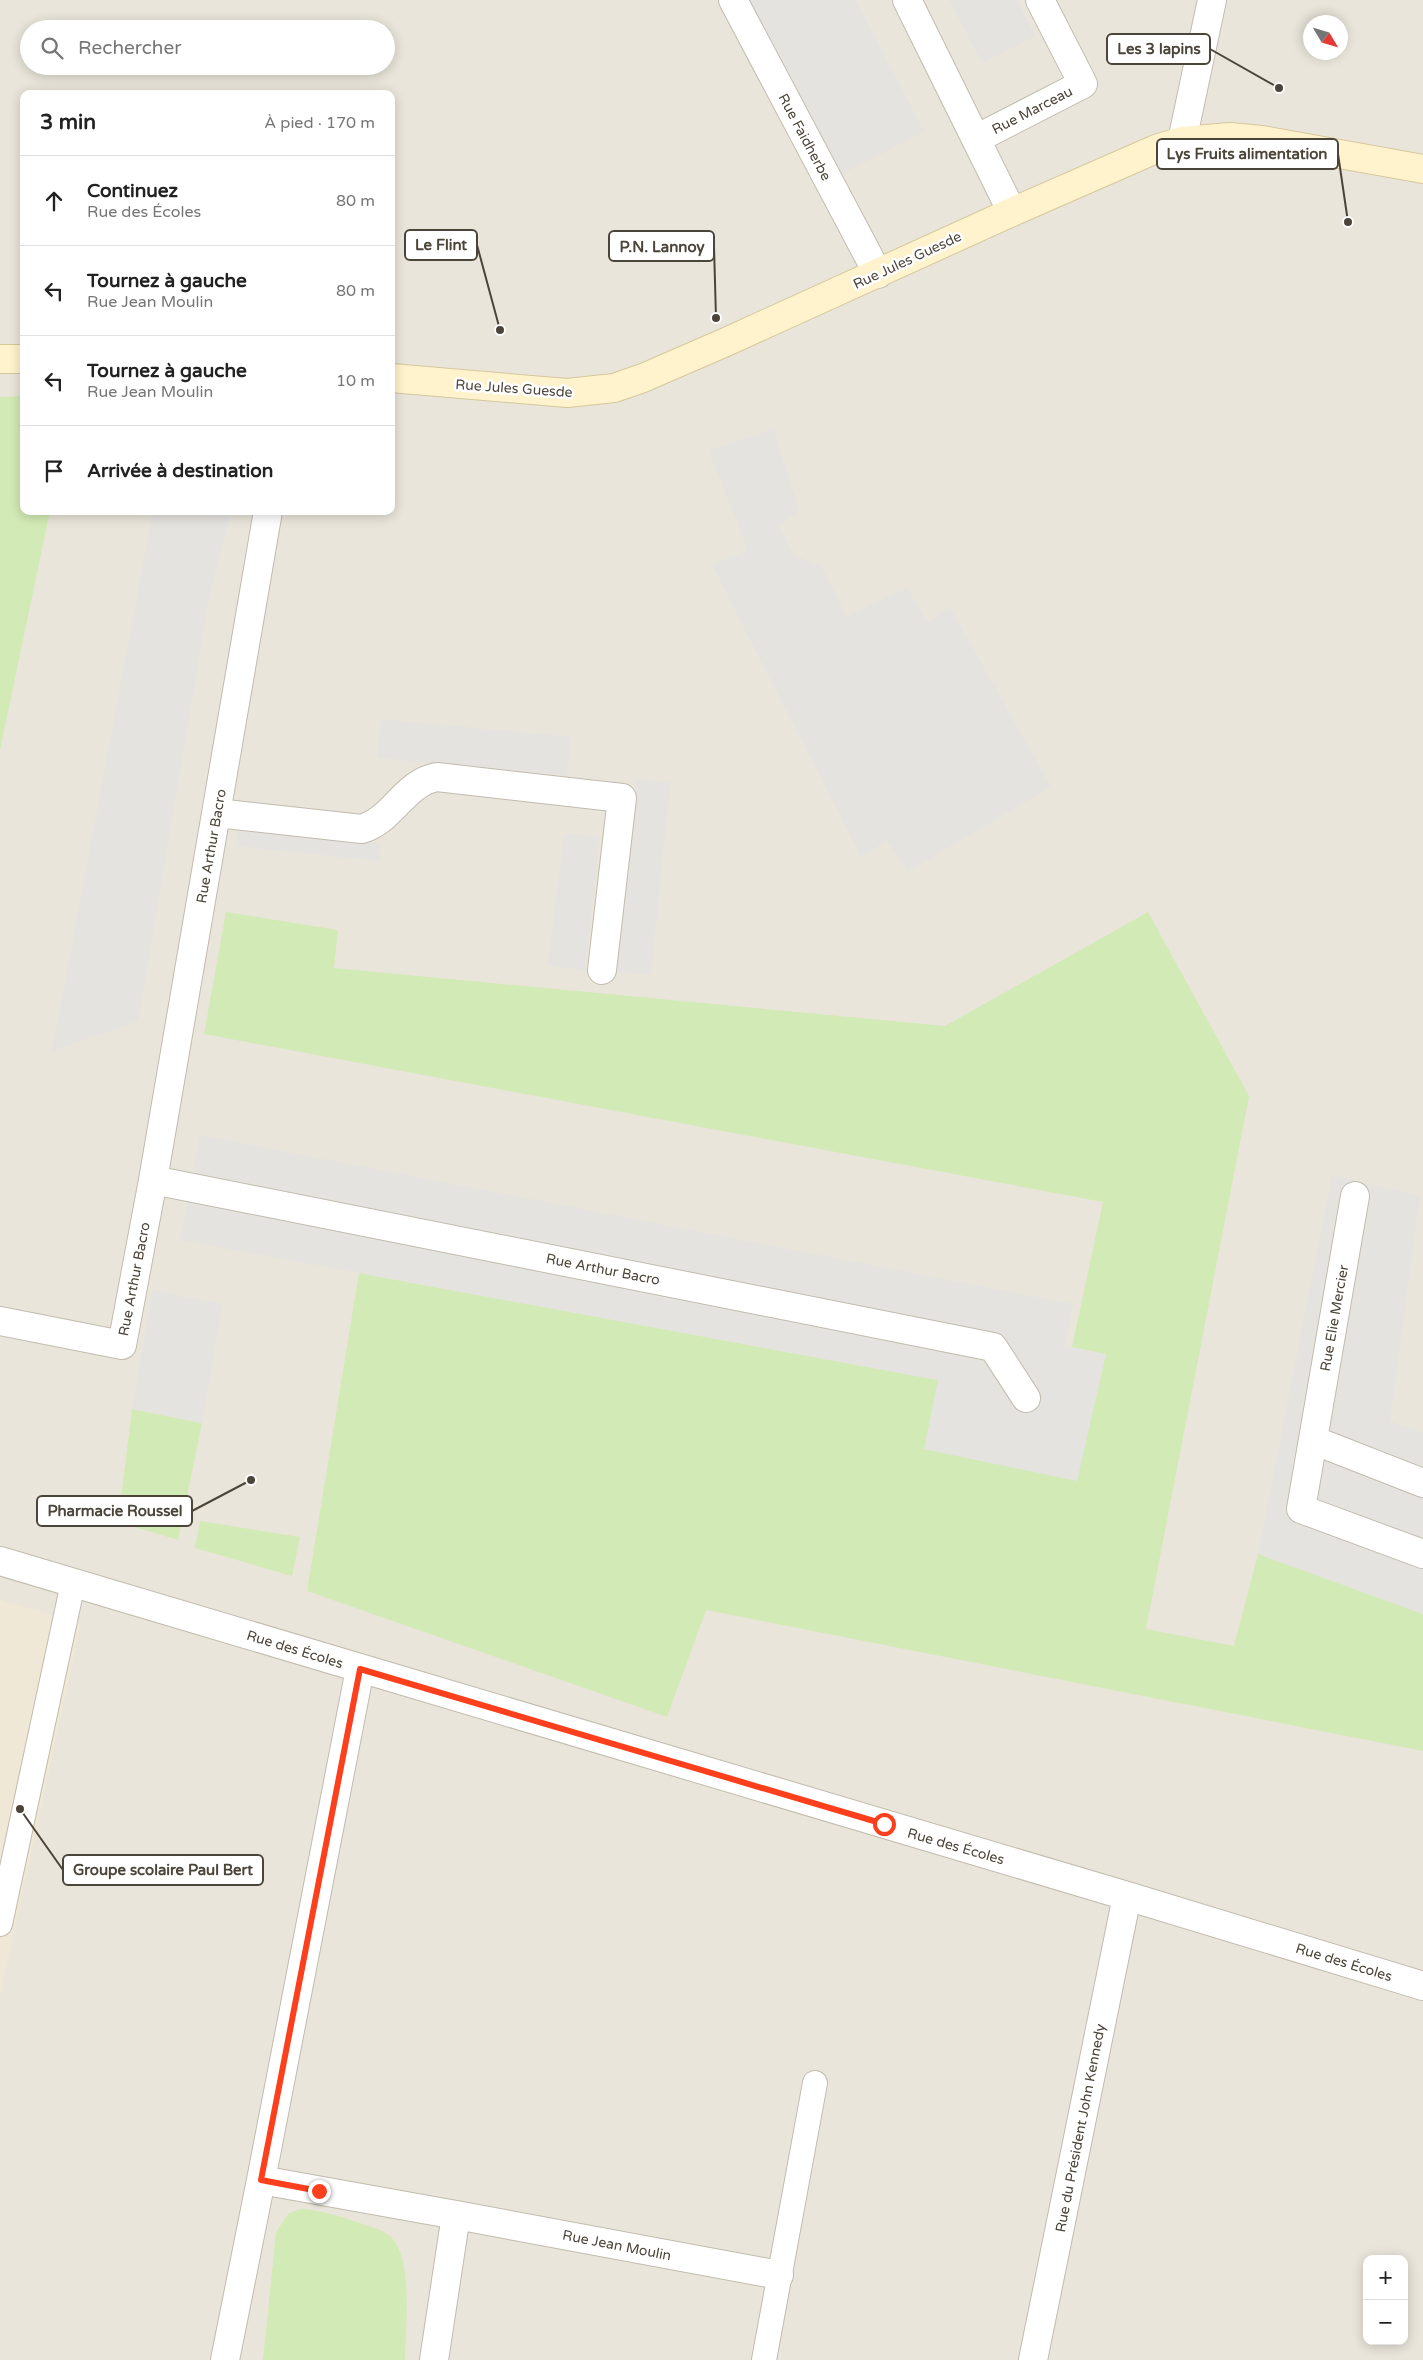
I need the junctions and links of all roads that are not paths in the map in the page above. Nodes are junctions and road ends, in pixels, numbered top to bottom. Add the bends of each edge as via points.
1 (733, 0) edge
2 (906, 0) edge
3 (1040, 0) edge
4 (1212, 0) edge
5 (976, 139) junction
6 (1182, 141) junction
7 (1423, 169) edge
8 (1012, 212) junction
9 (878, 274) junction
10 (0, 359) edge
11 (20, 359) edge
12 (395, 378) edge
13 (267, 515) edge
14 (216, 812) junction
15 (602, 970) dead end
16 (153, 1180) junction
17 (1355, 1196) dead end
18 (0, 1321) edge
19 (1026, 1398) dead end
20 (1313, 1440) junction
21 (1423, 1483) edge
22 (1423, 1554) edge
23 (0, 1561) edge
24 (73, 1583) junction
25 (360, 1669) junction
26 (1127, 1896) junction
27 (0, 1924) edge
28 (1423, 1986) edge
29 (815, 2083) dead end
30 (261, 2180) junction
31 (456, 2215) junction
32 (779, 2276) junction
33 (225, 2360) edge
34 (434, 2360) edge
35 (764, 2360) edge
36 (1033, 2360) edge

1 - 9 street, Rue Faidherbe
2 - 5 street
3 - 5 street, Rue Marceau via 1083,84
4 - 6 street
5 - 8 street
6 - 7 main road, Rue Jules Guesde via 1230,137 1262,140
6 - 8 main road, Rue Jules Guesde via 1156,149
8 - 9 main road, Rue Jules Guesde
9 - 12 main road, Rue Jules Guesde via 652,374 608,389 551,392
10 - 11 main road
13 - 14 street, Rue Arthur Bacro
14 - 15 street via 362,829 375,825 413,787 437,777 622,798
14 - 16 street, Rue Arthur Bacro
16 - 18 street, Rue Arthur Bacro via 122,1345
16 - 19 street, Rue Arthur Bacro via 993,1347
17 - 20 street, Rue Elie Mercier
20 - 21 street
20 - 22 street, Rue Elie Mercier via 1300,1509
23 - 24 street, Rue des Écoles
24 - 25 street, Rue des Écoles
24 - 27 lane
25 - 26 street, Rue des Écoles
25 - 30 street
26 - 28 street, Rue des Écoles
26 - 36 street, Rue du Président John Kennedy
29 - 32 lane
30 - 31 street, Rue Jean Moulin
30 - 33 street
31 - 32 street, Rue Jean Moulin
31 - 34 street
32 - 35 lane

